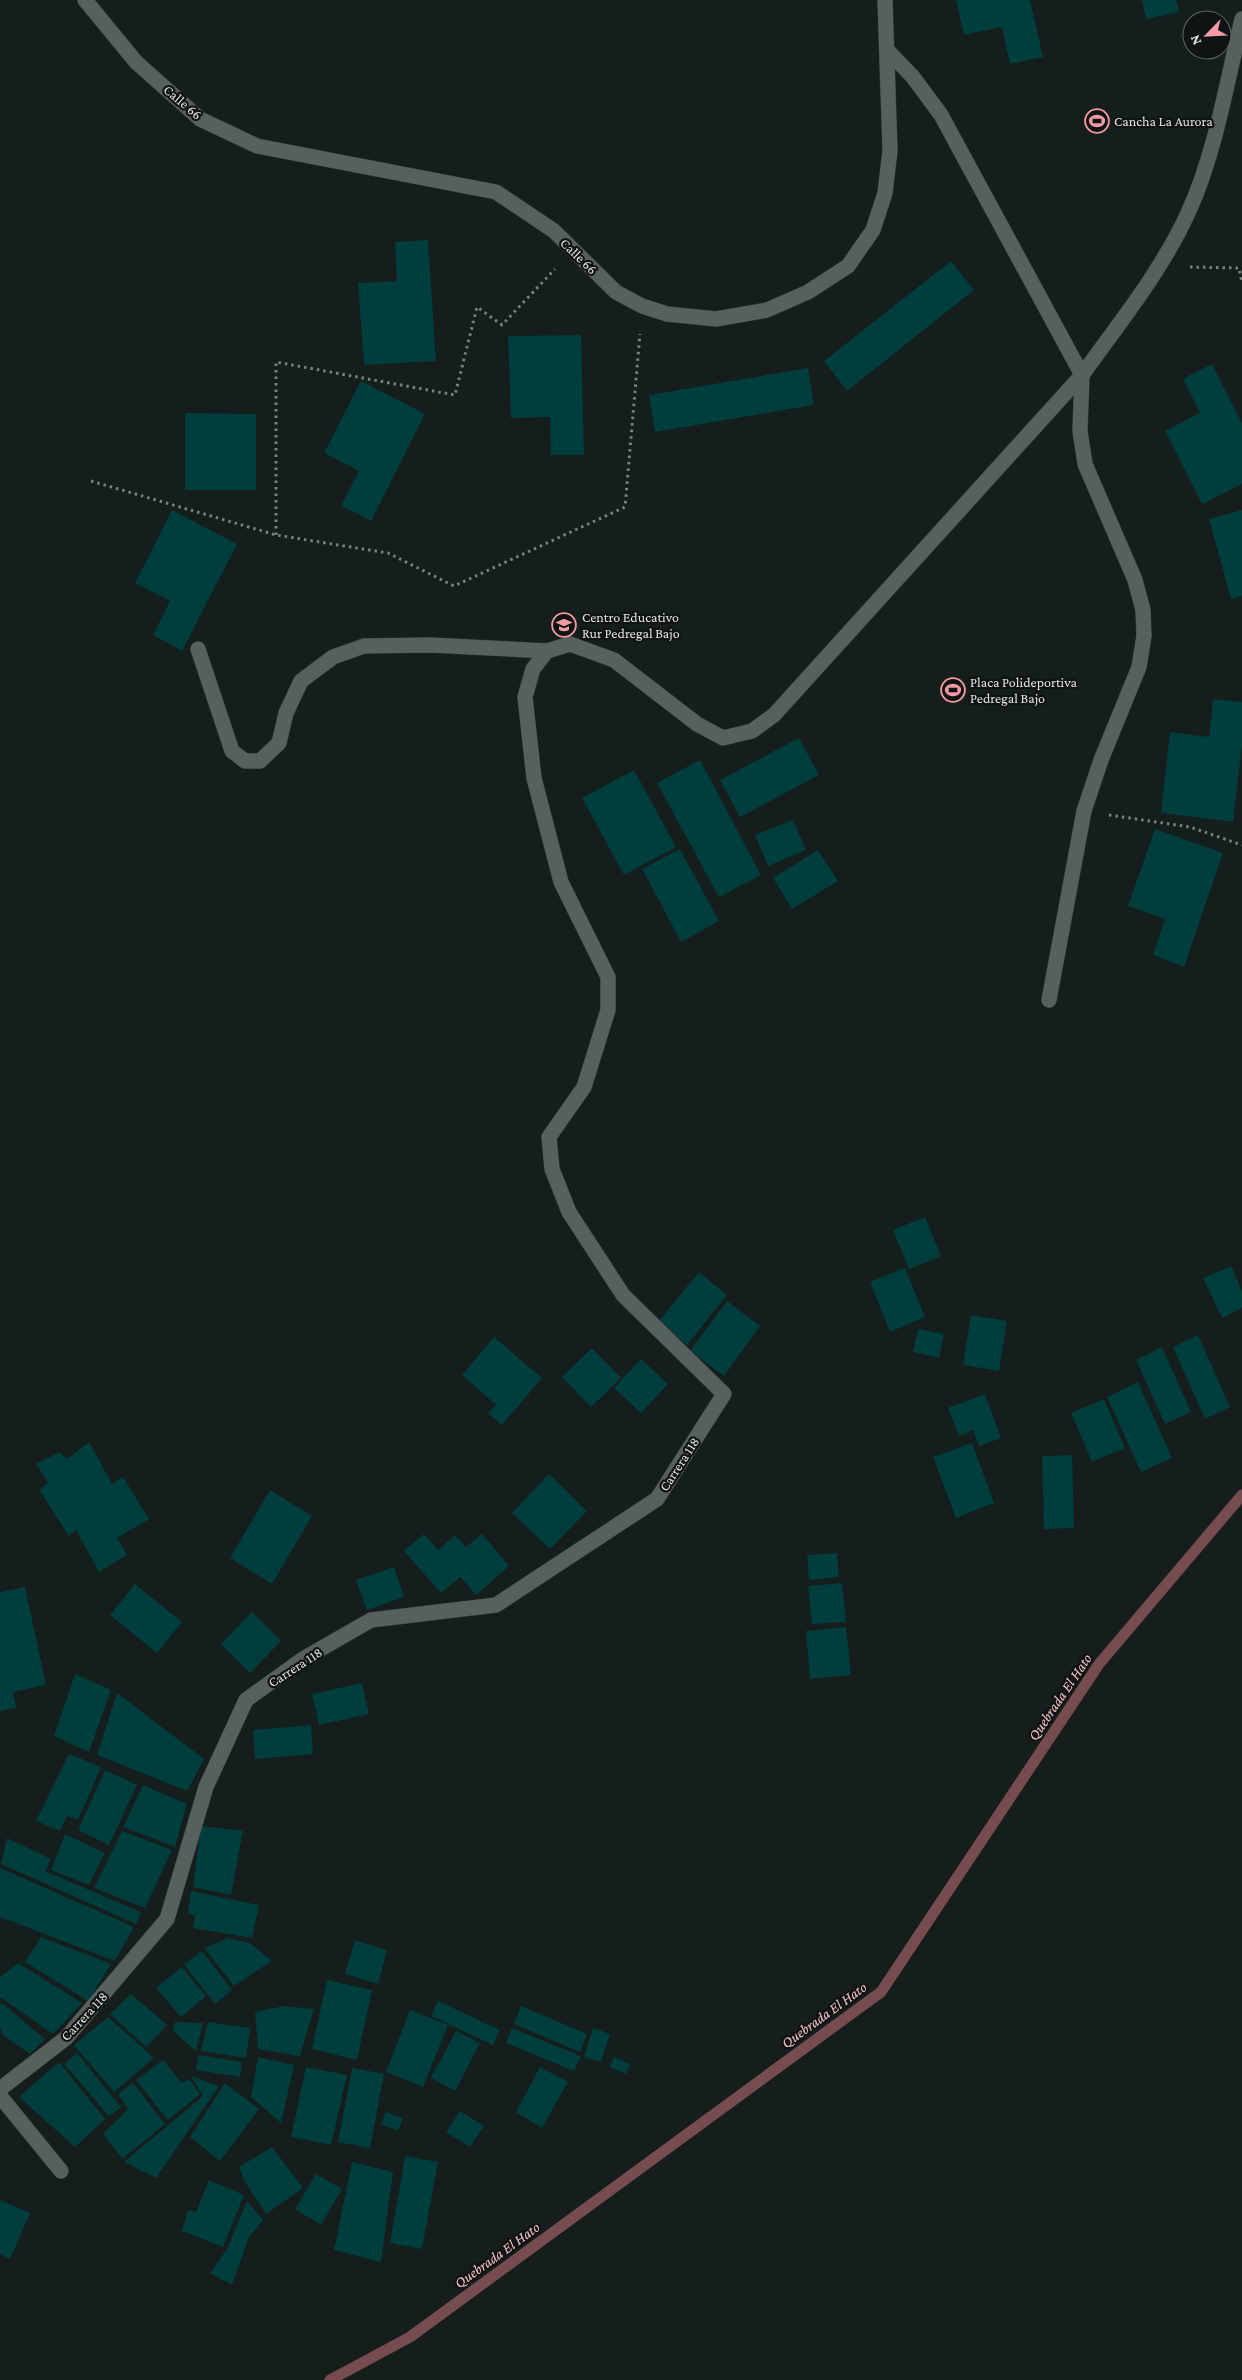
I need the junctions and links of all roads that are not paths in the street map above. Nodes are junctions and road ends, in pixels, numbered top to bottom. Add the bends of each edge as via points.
1 (85, 0) edge
2 (886, 0) edge
3 (1242, 19) edge
4 (888, 51) junction
5 (1082, 375) junction
6 (198, 649) dead end
7 (547, 651) junction
8 (1049, 1000) dead end
9 (0, 2089) edge
10 (0, 2096) edge
11 (61, 2171) dead end

1 - 4 street, Calle 66 via 136,62 200,119 257,146 496,192 554,231 616,292 642,306 667,314 716,319 767,310 808,292 848,266 873,230 885,193 890,151
2 - 4 street, Calle 66
3 - 5 street via 1205,170 1189,212 1166,256
4 - 5 street via 913,77 941,115
5 - 7 street via 774,715 752,731 723,738 697,724 614,660 570,644
5 - 8 street via 1080,431 1085,464 1135,580 1143,610 1144,636 1139,667 1101,760 1084,812
6 - 7 street via 232,751 245,761 260,761 279,743 286,713 301,681 333,657 364,646 430,645
7 - 9 street, Carrera 118 via 533,669 525,697 534,778 562,882 608,977 608,1010 584,1087 549,1137 552,1169 569,1212 623,1296 724,1394 657,1499 496,1605 371,1620 303,1659 246,1700 206,1787 168,1919 66,2038
10 - 11 street

